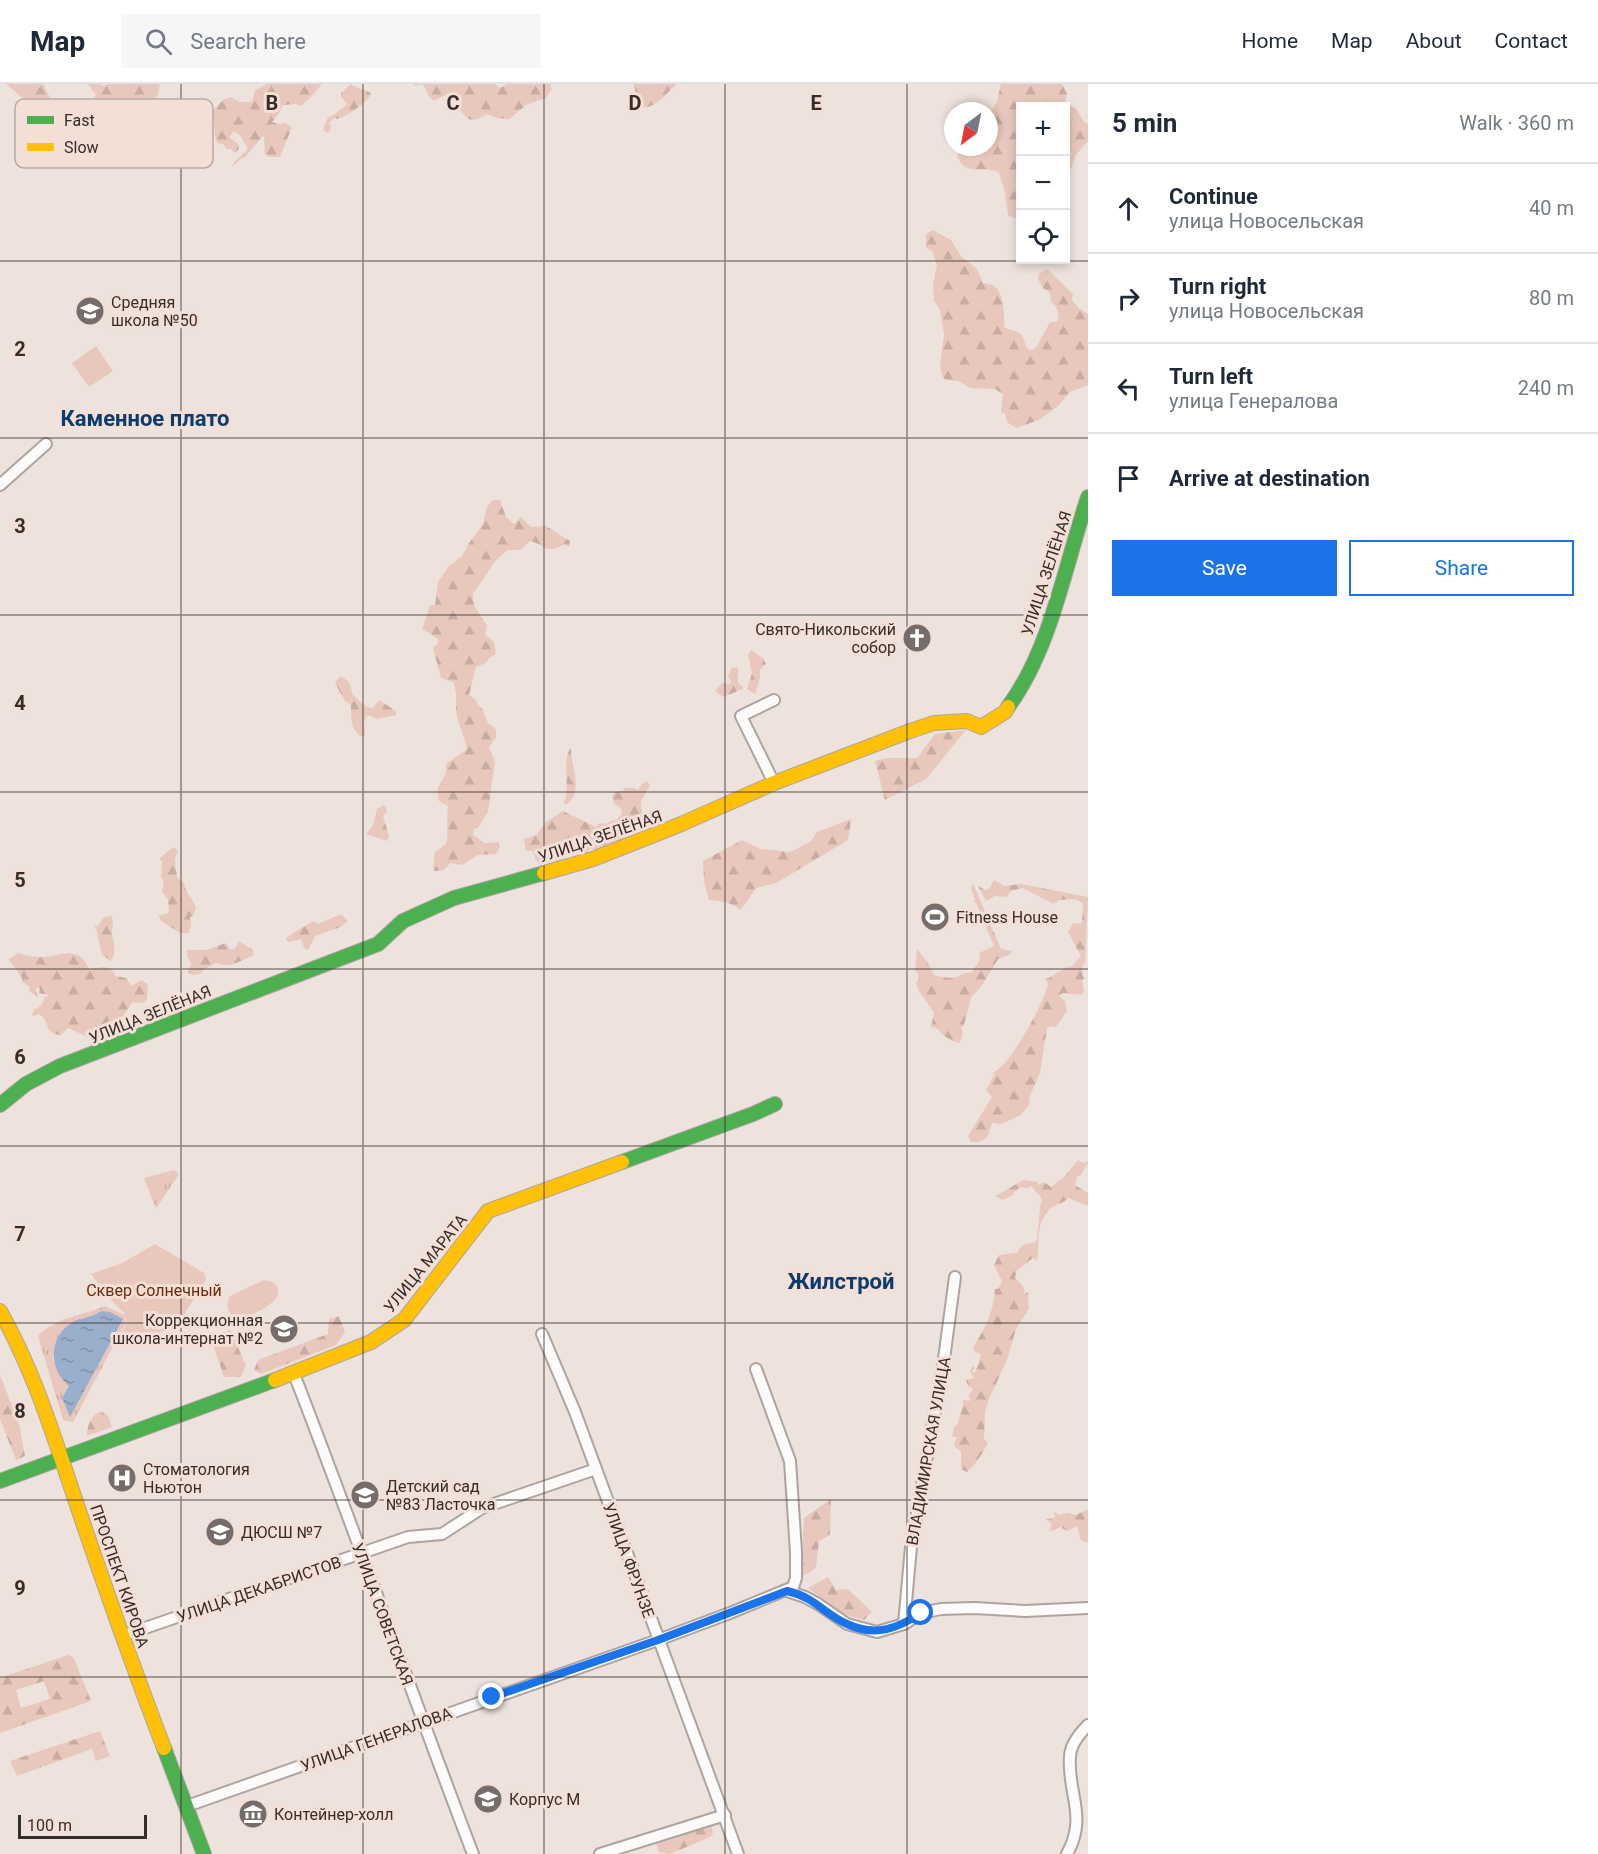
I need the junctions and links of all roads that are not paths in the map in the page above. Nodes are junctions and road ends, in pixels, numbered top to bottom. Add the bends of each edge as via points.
1 (46, 444) dead end
2 (0, 485) edge
3 (1088, 497) edge
4 (774, 700) dead end
5 (774, 783) junction
6 (775, 1104) dead end
7 (0, 1106) edge
8 (956, 1277) dead end
9 (0, 1311) edge
10 (542, 1334) dead end
11 (756, 1369) dead end
12 (294, 1374) junction
13 (62, 1458) junction
14 (596, 1469) junction
15 (0, 1481) edge
16 (361, 1554) junction
17 (787, 1591) junction
18 (1088, 1608) edge
19 (904, 1624) junction
20 (122, 1636) junction
21 (658, 1640) junction
22 (423, 1723) junction
23 (1088, 1725) edge
24 (187, 1806) junction
25 (725, 1815) junction
26 (204, 1854) edge
27 (473, 1854) edge
28 (600, 1854) edge
29 (738, 1854) edge
30 (1067, 1854) edge

1 - 2 street
3 - 5 street, УЛИЦА ЗЕЛЁНАЯ via 1055,607 1023,687 1005,712 981,727 967,721 934,723
4 - 5 street via 741,716
5 - 7 street, УЛИЦА ЗЕЛЁНАЯ via 593,859 454,898 403,921 378,944 42,1075 12,1093
6 - 12 street, УЛИЦА МАРАТА via 488,1211 404,1320 371,1342
8 - 19 street, ВЛАДИМИРСКАЯ УЛИЦА via 911,1547
9 - 13 street, ПРОСПЕКТ КИРОВА via 36,1386
10 - 14 street, УЛИЦА ФРУНЗЕ
11 - 17 street via 790,1461 796,1578
12 - 13 street, УЛИЦА МАРАТА
12 - 16 street, УЛИЦА СОВЕТСКАЯ
13 - 15 street, УЛИЦА МАРАТА
13 - 20 street, ПРОСПЕКТ КИРОВА
14 - 16 street, УЛИЦА ДЕКАБРИСТОВ via 482,1508 442,1534 408,1537
14 - 21 street, УЛИЦА ФРУНЗЕ
16 - 20 street, УЛИЦА ДЕКАБРИСТОВ
16 - 22 street, УЛИЦА СОВЕТСКАЯ
17 - 19 street via 818,1604 847,1624 878,1632
17 - 21 street, УЛИЦА ГЕНЕРАЛОВА
18 - 19 street via 941,1609 921,1613
20 - 24 street, ПРОСПЕКТ КИРОВА
21 - 22 street, УЛИЦА ГЕНЕРАЛОВА
21 - 25 street, УЛИЦА ФРУНЗЕ
22 - 24 street, УЛИЦА ГЕНЕРАЛОВА
22 - 27 street, УЛИЦА СОВЕТСКАЯ
23 - 30 street via 1078,1735 1069,1756 1077,1808 1076,1834
24 - 26 street, ПРОСПЕКТ КИРОВА
25 - 28 street
25 - 29 street, УЛИЦА ФРУНЗЕ

